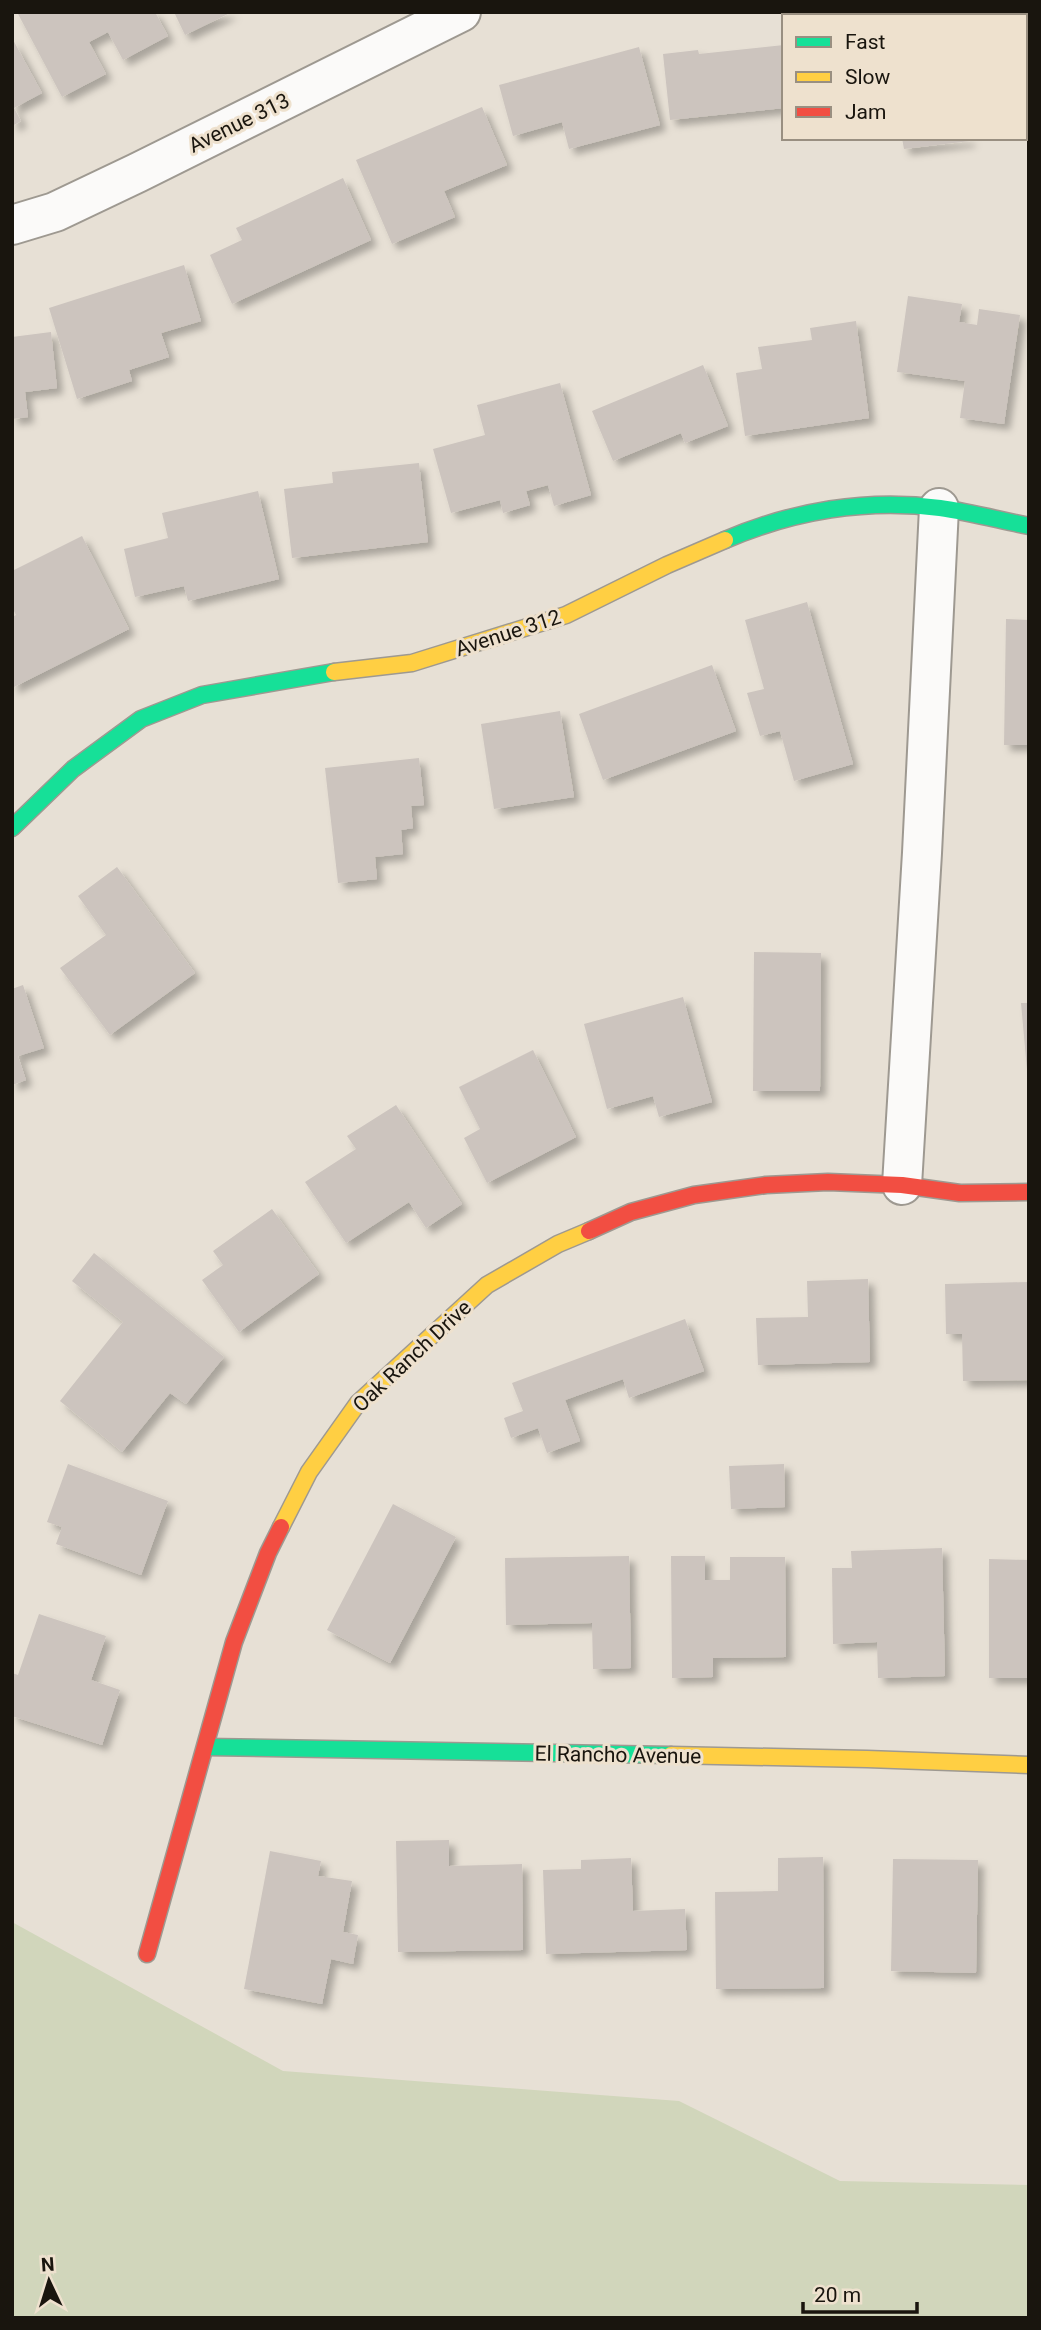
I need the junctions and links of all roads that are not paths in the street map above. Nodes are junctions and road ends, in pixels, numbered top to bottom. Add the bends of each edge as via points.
1 (461, 12) edge
2 (12, 225) edge
3 (939, 508) junction
4 (1029, 526) edge
5 (12, 828) edge
6 (902, 1185) junction
7 (1029, 1192) edge
8 (206, 1747) junction
9 (1029, 1765) edge
10 (147, 1954) dead end

1 - 2 street, Avenue 313 via 102,190
3 - 4 street, Avenue 312
3 - 5 street, Avenue 312 via 879,504 816,511 744,532 565,615 460,649 412,663 202,695 141,719 73,769
3 - 6 street
6 - 7 street, Oak Ranch Drive via 960,1194
6 - 8 street, Oak Ranch Drive via 828,1182 694,1195 619,1217 558,1244 487,1285 358,1403 309,1472 268,1553 234,1643
8 - 9 street, El Rancho Avenue
8 - 10 street, Oak Ranch Drive

